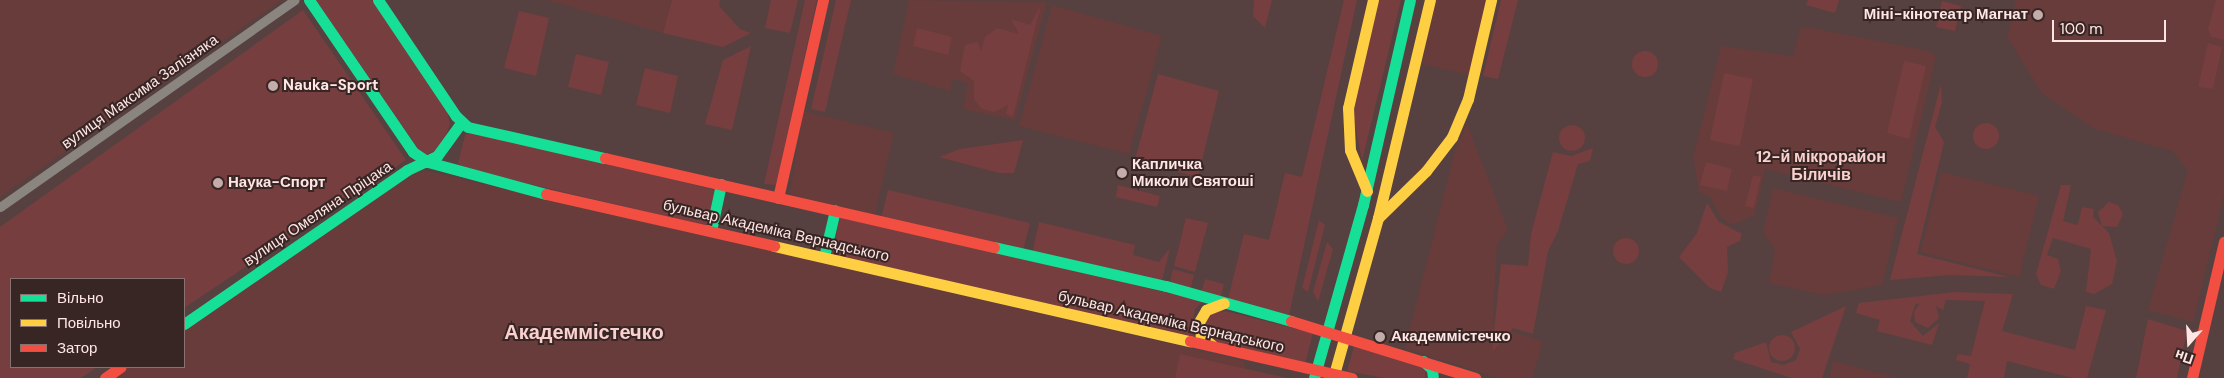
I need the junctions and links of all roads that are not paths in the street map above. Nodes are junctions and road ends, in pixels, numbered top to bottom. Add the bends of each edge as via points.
1 (295, 0) edge
2 (309, 0) edge
3 (378, 0) edge
4 (823, 0) edge
5 (1373, 0) edge
6 (1410, 0) edge
7 (1430, 0) edge
8 (1491, 0) edge
9 (461, 123) junction
10 (428, 162) junction
11 (721, 184) junction
12 (1367, 191) junction
13 (778, 198) junction
14 (0, 207) edge
15 (835, 210) junction
16 (1378, 218) junction
17 (711, 231) junction
18 (2224, 242) edge
19 (824, 257) junction
20 (1224, 303) junction
21 (185, 323) edge
22 (1328, 330) junction
23 (1345, 335) junction
24 (1220, 348) junction
25 (1422, 360) junction
26 (120, 368) edge
27 (1315, 374) edge
28 (1333, 376) edge
29 (105, 378) edge
30 (1352, 378) edge
31 (1433, 378) edge
32 (1475, 378) edge
33 (2192, 378) edge

1 - 14 street, вулиця Максима Залізняка
2 - 10 main road, бульвар Академіка Вернадського via 414,152
3 - 9 main road
4 - 13 main road
5 - 12 main road via 1348,108 1350,150
6 - 12 main road
7 - 16 main road
8 - 16 main road via 1468,99 1452,138 1426,171
9 - 10 main road, вулиця Омеляна Пріцака via 446,148
9 - 11 main road, бульвар Академіка Вернадського
10 - 17 main road, бульвар Академіка Вернадського via 549,195
10 - 21 main road, вулиця Омеляна Пріцака via 407,170
11 - 13 main road, бульвар Академіка Вернадського
11 - 17 main road
12 - 22 main road
13 - 15 main road, бульвар Академіка Вернадського
15 - 19 main road
15 - 20 main road, бульвар Академіка Вернадського
16 - 23 main road
17 - 19 main road, бульвар Академіка Вернадського
18 - 33 main road
19 - 24 main road, бульвар Академіка Вернадського
20 - 22 main road, бульвар Академіка Вернадського
20 - 24 main road via 1206,310 1199,322 1201,337
22 - 23 main road, бульвар Академіка Вернадського
22 - 27 main road
23 - 25 main road, бульвар Академіка Вернадського
23 - 28 main road
24 - 27 main road, бульвар Академіка Вернадського
25 - 31 main road via 1432,370
25 - 32 main road, бульвар Академіка Вернадського
26 - 29 main road
27 - 28 main road, бульвар Академіка Вернадського
28 - 30 main road, бульвар Академіка Вернадського

